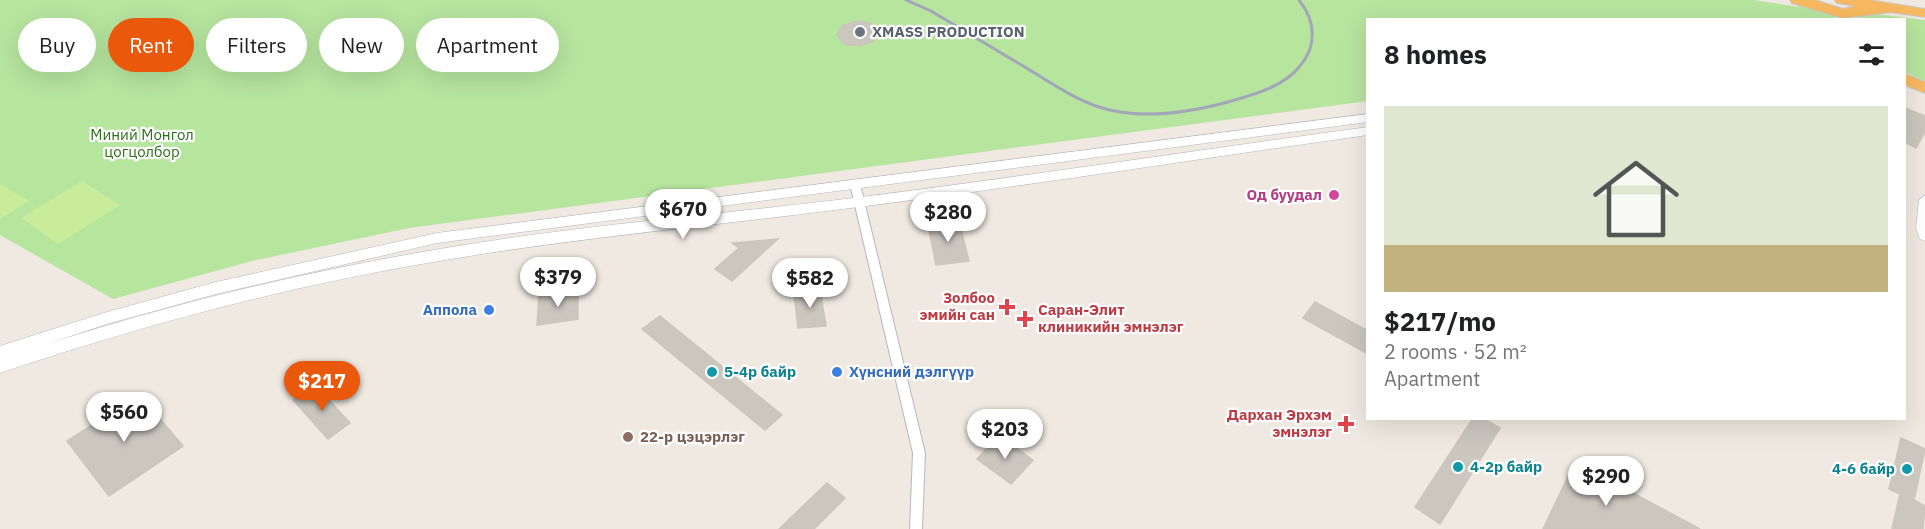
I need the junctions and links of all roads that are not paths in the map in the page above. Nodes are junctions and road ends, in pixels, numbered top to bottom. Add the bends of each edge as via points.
1 (1797, 0) edge
2 (1844, 11) edge
3 (1923, 12) edge
4 (1906, 79) edge
5 (1925, 88) edge
6 (1366, 118) edge
7 (1366, 131) edge
8 (855, 184) junction
9 (1925, 200) edge
10 (859, 202) junction
11 (1925, 236) edge
12 (0, 353) edge
13 (0, 366) edge
14 (916, 529) edge

1 - 2 highway
2 - 3 highway via 1890,8
4 - 5 highway
6 - 8 main road
7 - 10 main road
8 - 10 street
8 - 12 main road via 479,232 391,247 211,289
9 - 11 street
10 - 13 main road via 542,240 329,275 202,305
10 - 14 street via 919,453

